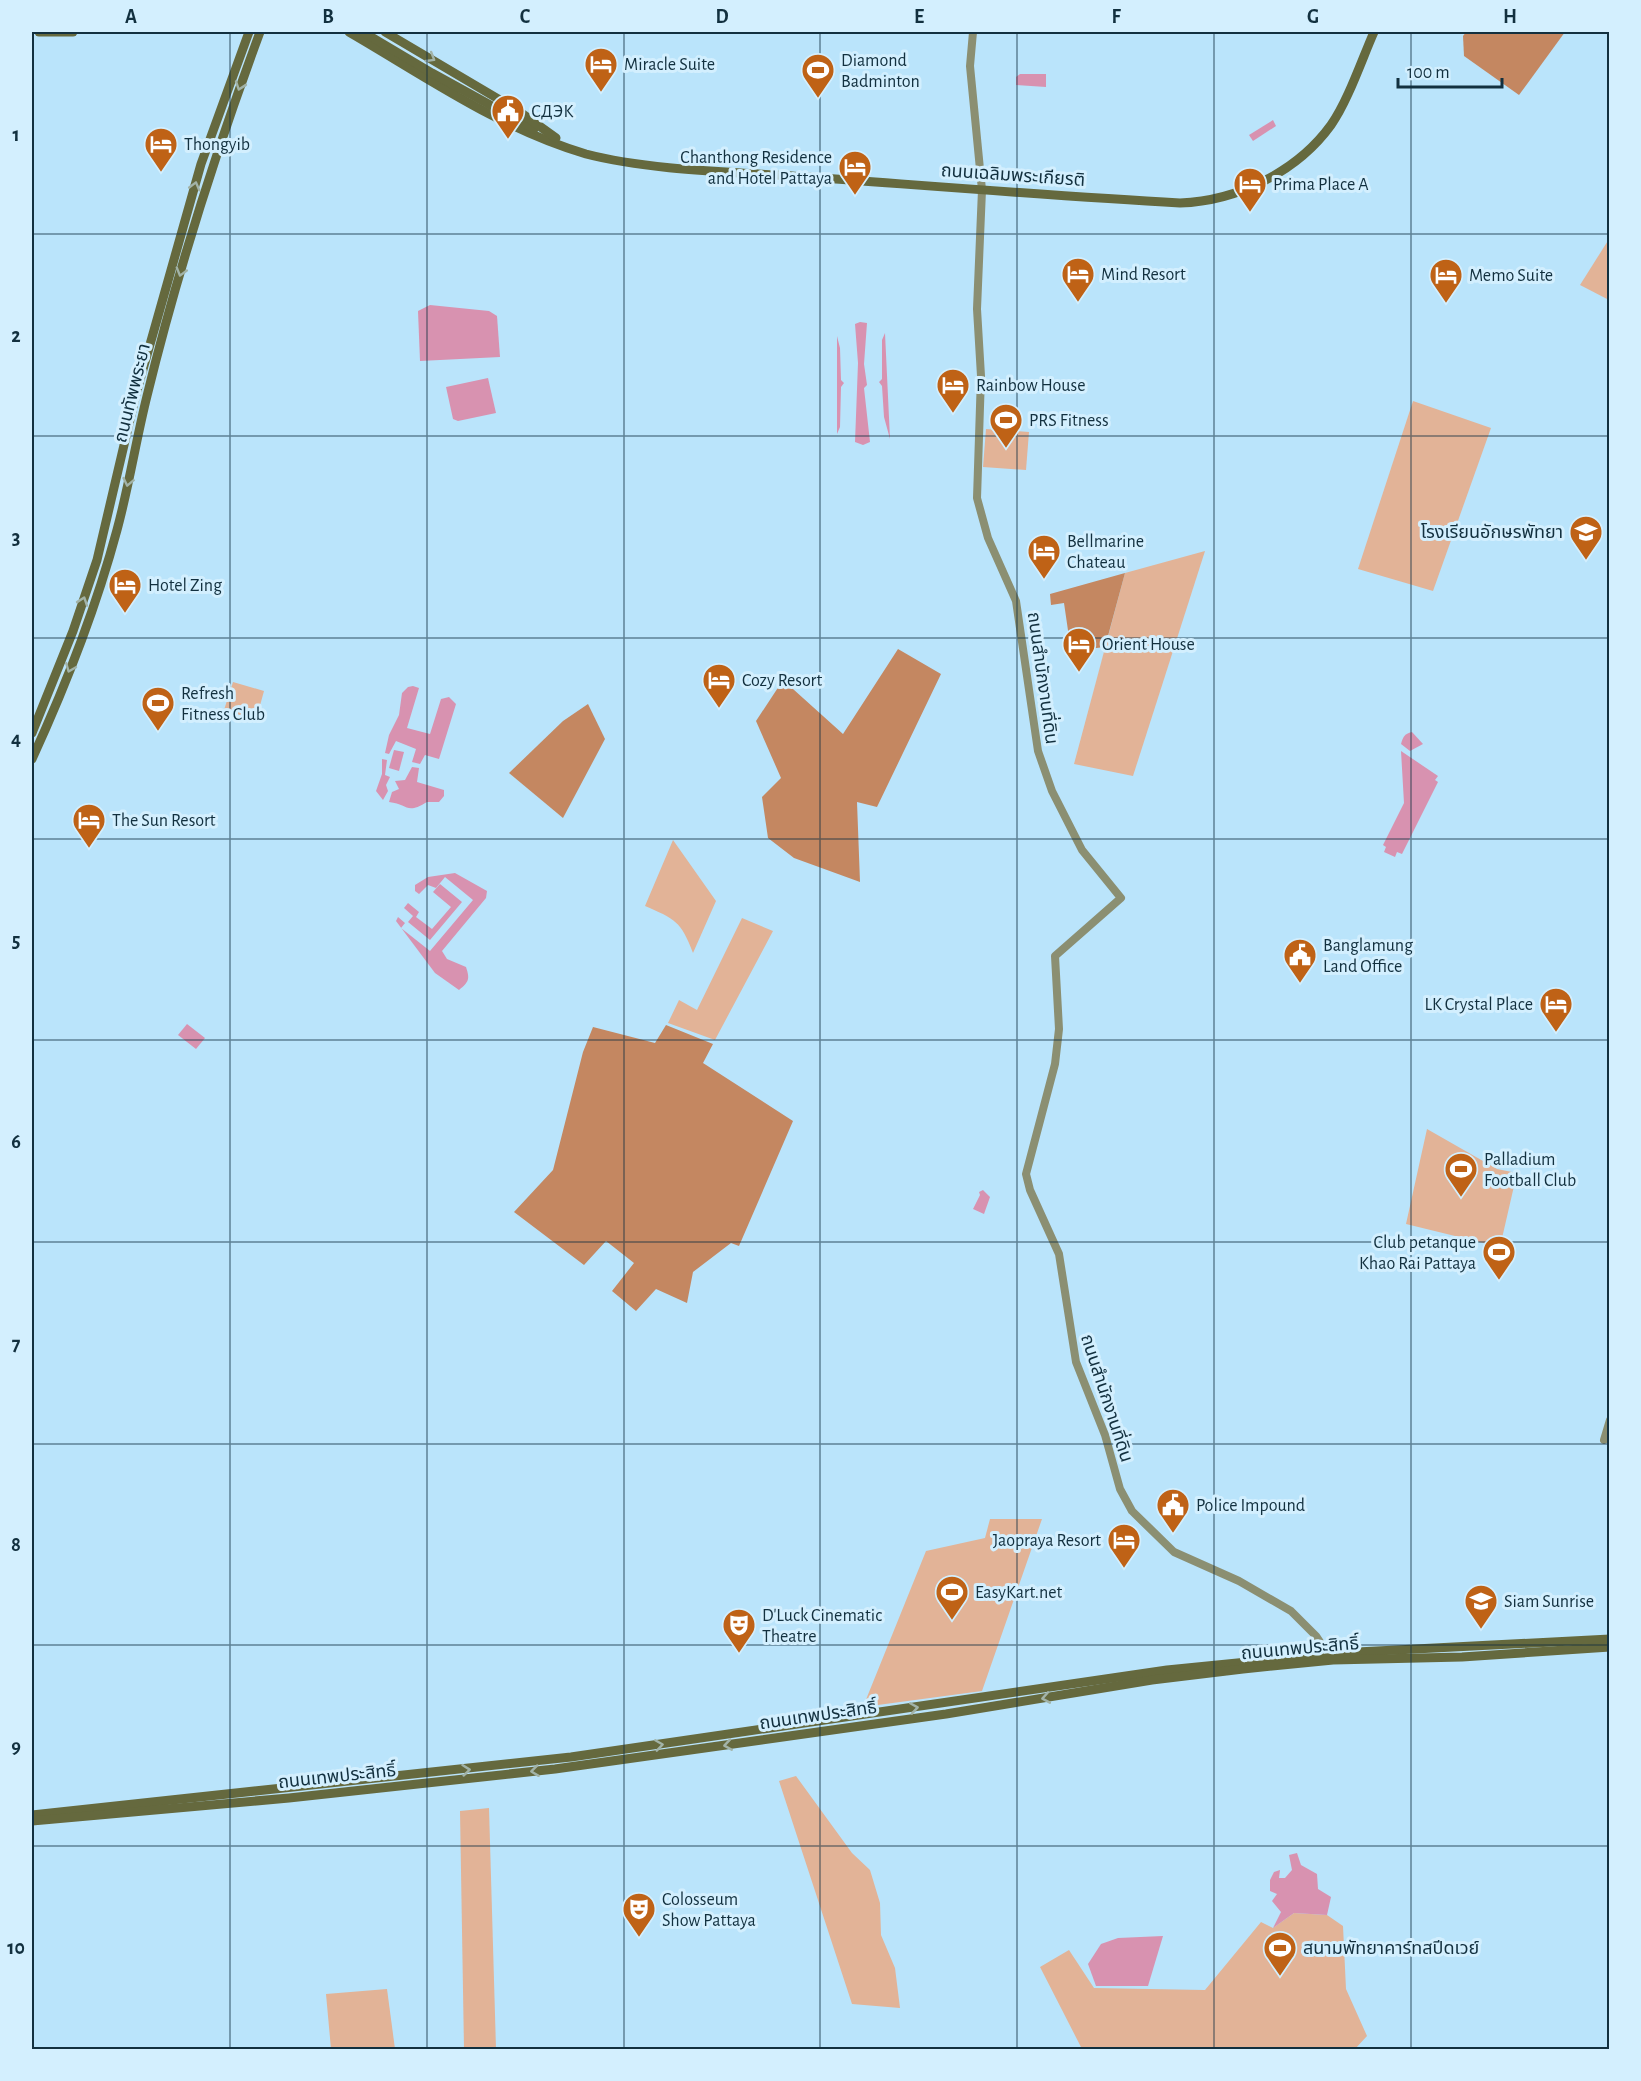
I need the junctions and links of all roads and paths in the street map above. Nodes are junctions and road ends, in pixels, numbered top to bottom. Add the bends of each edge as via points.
1 (39, 32) edge
2 (73, 32) edge
3 (260, 32) edge
4 (349, 32) edge
5 (363, 32) edge
6 (385, 32) edge
7 (973, 32) edge
8 (1374, 32) edge
9 (246, 33) edge
10 (238, 61) junction
11 (248, 64) junction
12 (568, 147) junction
13 (982, 189) junction
14 (137, 390) junction
15 (148, 392) junction
16 (32, 734) edge
17 (32, 759) edge
18 (1610, 1420) edge
19 (1604, 1440) dead end
20 (1610, 1639) edge
21 (1562, 1643) junction
22 (1610, 1647) edge
23 (1551, 1652) junction
24 (1329, 1657) junction
25 (32, 1815) edge
26 (32, 1821) edge

1 - 2 main road
3 - 11 main road, ถนนทัพพระยา
4 - 12 main road, ถนนเฉลิมพระเกียรติ via 469,104
5 - 12 main road
6 -> 12 main road, ถนนเฉลิมพระเกียรติ via 517,110
7 - 13 street via 970,66
8 - 13 main road, ถนนเฉลิมพระเกียรติ via 1332,124 1293,163 1252,187 1212,201 1180,203
9 - 10 main road, ถนนทัพพระยา
10 - 11 street
14 -> 10 main road, ถนนทัพพระยา via 201,164
11 -> 15 main road, ถนนทัพพระยา via 191,236
12 - 13 main road, ถนนเฉลิมพระเกียรติ via 612,159 676,167
13 - 24 street, ถนนสำนักงานที่ดิน via 977,309 981,400 977,498 988,538 1016,601 1038,751 1052,791 1082,850 1121,898 1055,956 1059,1029 1055,1064 1026,1174 1030,1191 1059,1254 1076,1362 1105,1436 1120,1489 1141,1523 1174,1552 1239,1581 1291,1611 1316,1636
14 - 15 main road
16 -> 14 main road, ถนนทัพพระยา via 97,560
15 -> 17 main road, ถนนทัพพระยา via 107,563 84,634
18 - 19 street
20 - 21 main road, ถนนเทพประสิทธิ์
21 - 23 main road
21 - 24 main road, ถนนเทพประสิทธิ์
22 - 23 main road, ถนนเทพประสิทธิ์
23 - 24 main road, ถนนเทพประสิทธิ์
25 -> 24 main road, ถนนเทพประสิทธิ์ via 497,1766 1159,1671
24 -> 26 main road, ถนนเทพประสิทธิ์ via 555,1769

